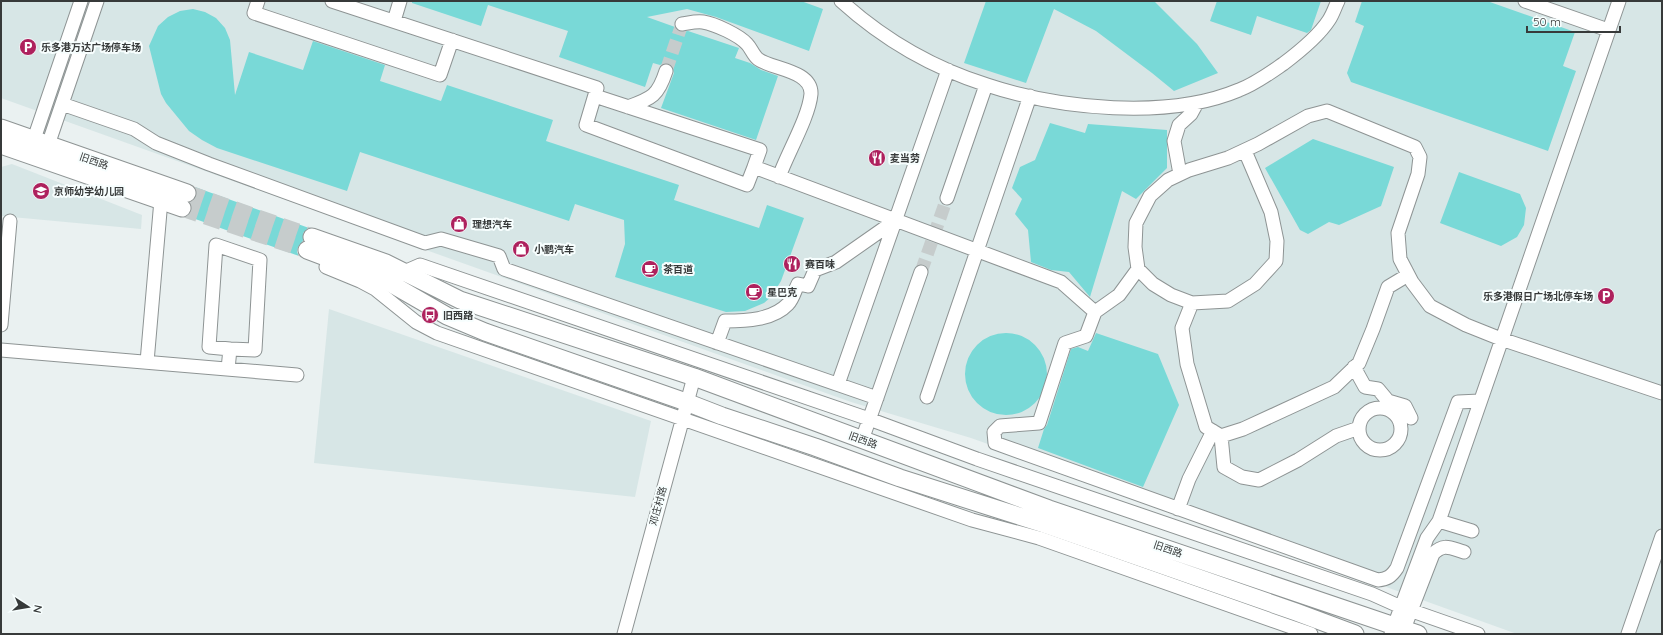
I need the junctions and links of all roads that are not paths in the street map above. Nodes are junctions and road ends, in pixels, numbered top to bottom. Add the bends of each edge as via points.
1 (81, 1) edge
2 (97, 1) edge
3 (258, 1) edge
4 (332, 1) edge
5 (400, 1) edge
6 (841, 1) edge
7 (1338, 1) edge
8 (1525, 1) edge
9 (1619, 1) edge
10 (394, 21) junction
11 (682, 24) dead end
12 (1608, 30) junction
13 (452, 40) junction
14 (948, 70) junction
15 (666, 71) tunnel mouth
16 (986, 85) junction
17 (595, 96) junction
18 (1030, 96) junction
19 (1197, 103) junction
20 (62, 104) junction
21 (628, 107) junction
22 (1, 128) edge
23 (41, 142) junction
24 (1, 145) edge
25 (1245, 150) junction
26 (754, 167) junction
27 (1180, 174) junction
28 (779, 176) junction
29 (947, 198) tunnel mouth
30 (161, 200) junction
31 (896, 220) junction
32 (10, 221) dead end
33 (977, 250) junction
34 (329, 258) junction
35 (1138, 270) junction
36 (404, 272) junction
37 (921, 272) tunnel mouth
38 (1408, 275) junction
39 (1192, 302) junction
40 (1095, 312) junction
41 (1, 325) edge
42 (1501, 339) junction
43 (718, 343) junction
44 (230, 349) junction
45 (1, 350) edge
46 (147, 362) junction
47 (1354, 367) junction
48 (228, 369) junction
49 (297, 375) dead end
50 (694, 377) junction
51 (838, 384) junction
52 (1662, 393) edge
53 (927, 396) dead end
54 (877, 398) junction
55 (1480, 401) junction
56 (686, 402) junction
57 (1394, 407) junction
58 (1410, 418) dead end
59 (681, 419) junction
60 (869, 420) junction
61 (1359, 428) junction
62 (1217, 433) junction
63 (862, 440) junction
64 (1178, 509) junction
65 (1438, 521) junction
66 (1472, 531) dead end
67 (1662, 536) edge
68 (1464, 552) dead end
69 (1406, 608) junction
70 (1402, 631) edge
71 (624, 634) edge
72 (1311, 634) edge
73 (1355, 634) edge
74 (1478, 634) edge
75 (1628, 634) edge

1 - 23 street
2 - 20 street
3 - 13 street via 254,13 440,75
4 - 10 street
5 - 10 street
6 - 14 street via 899,45
7 - 19 street via 1329,21 1293,57 1240,90
8 - 12 street
9 - 12 street
10 - 13 street
11 - 28 street via 705,22 735,35 747,44 758,59 796,73 807,82 811,93 805,115
12 - 42 street
13 - 17 street via 597,88
14 - 16 street
14 - 31 street
15 - 21 street via 662,84 654,95
16 - 18 street
16 - 29 street
17 - 21 street
17 - 26 street via 586,125 747,185
18 - 19 street via 1096,107 1141,108
18 - 33 street
19 - 27 street via 1191,114 1179,125 1174,141
20 - 23 street
20 - 43 street via 134,129 156,144 425,243 442,238 499,256 504,269
21 - 26 street via 760,150
22 - 23 main road, 旧西路
23 - 30 main road, 旧西路 via 185,200
24 - 30 main road, 旧西路
25 - 27 street
25 - 38 street via 1308,116 1327,111 1415,147 1420,157 1418,174 1398,233 1400,259
25 - 39 street via 1271,212 1277,240 1276,261 1255,284 1228,301
26 - 28 street
27 - 35 street via 1168,180 1150,196 1136,223 1135,247
28 - 31 street
30 - 46 street
31 - 33 street
31 - 43 street via 836,262 815,270 808,286 798,284 789,304 770,316 749,320 725,320
31 - 51 street
32 - 41 street
33 - 40 street via 1061,282
33 - 53 street
34 - 36 main road, 旧西路 via 309,243 386,264
34 - 56 main road, 旧西路 via 381,278 458,322
34 - 59 street via 326,267 375,289 416,322 437,333
35 - 39 street via 1153,284 1171,295
35 - 40 street via 1119,295
36 - 50 main road, 旧西路 via 460,300
36 - 60 street via 420,265
37 - 54 street
38 - 42 street via 1430,306 1466,325
38 - 47 street via 1388,287 1373,329
39 - 62 street via 1182,328 1187,364 1206,427
40 - 64 street via 1086,336 1065,343 1039,423 1000,426 994,432 995,443
42 - 52 street
42 - 55 street
43 - 51 street
44 - 44 street via 255,350 260,260 216,245 209,347
44 - 48 street
45 - 46 street
46 - 48 street
47 - 57 street via 1365,387 1378,389
47 - 62 street via 1334,386 1243,429
48 - 49 street
50 - 56 street, 邓庄村路
50 - 63 main road, 旧西路
51 - 54 street
54 - 60 street
55 - 64 street via 1458,402 1396,568 1387,579 1378,580 1344,569
55 - 65 street
56 - 59 street, 邓庄村路
56 - 73 main road, 旧西路 via 900,478 1044,524
57 - 58 street via 1405,406
57 - 61 street via 1371,409 1361,419
57 - 61 street via 1402,430 1400,437 1391,447 1378,450 1371,448 1362,439
59 - 71 street, 邓庄村路
59 - 72 street via 972,520 1039,538
60 - 63 street
60 - 69 street via 977,460 1372,594
61 - 62 street via 1336,436 1259,480 1242,477 1224,467
62 - 64 street via 1189,479
63 - 70 main road, 旧西路 via 1049,509
65 - 66 street
65 - 69 street via 1427,538
67 - 75 street
68 - 69 street via 1446,547 1439,548 1433,554
69 - 70 street
69 - 74 street

